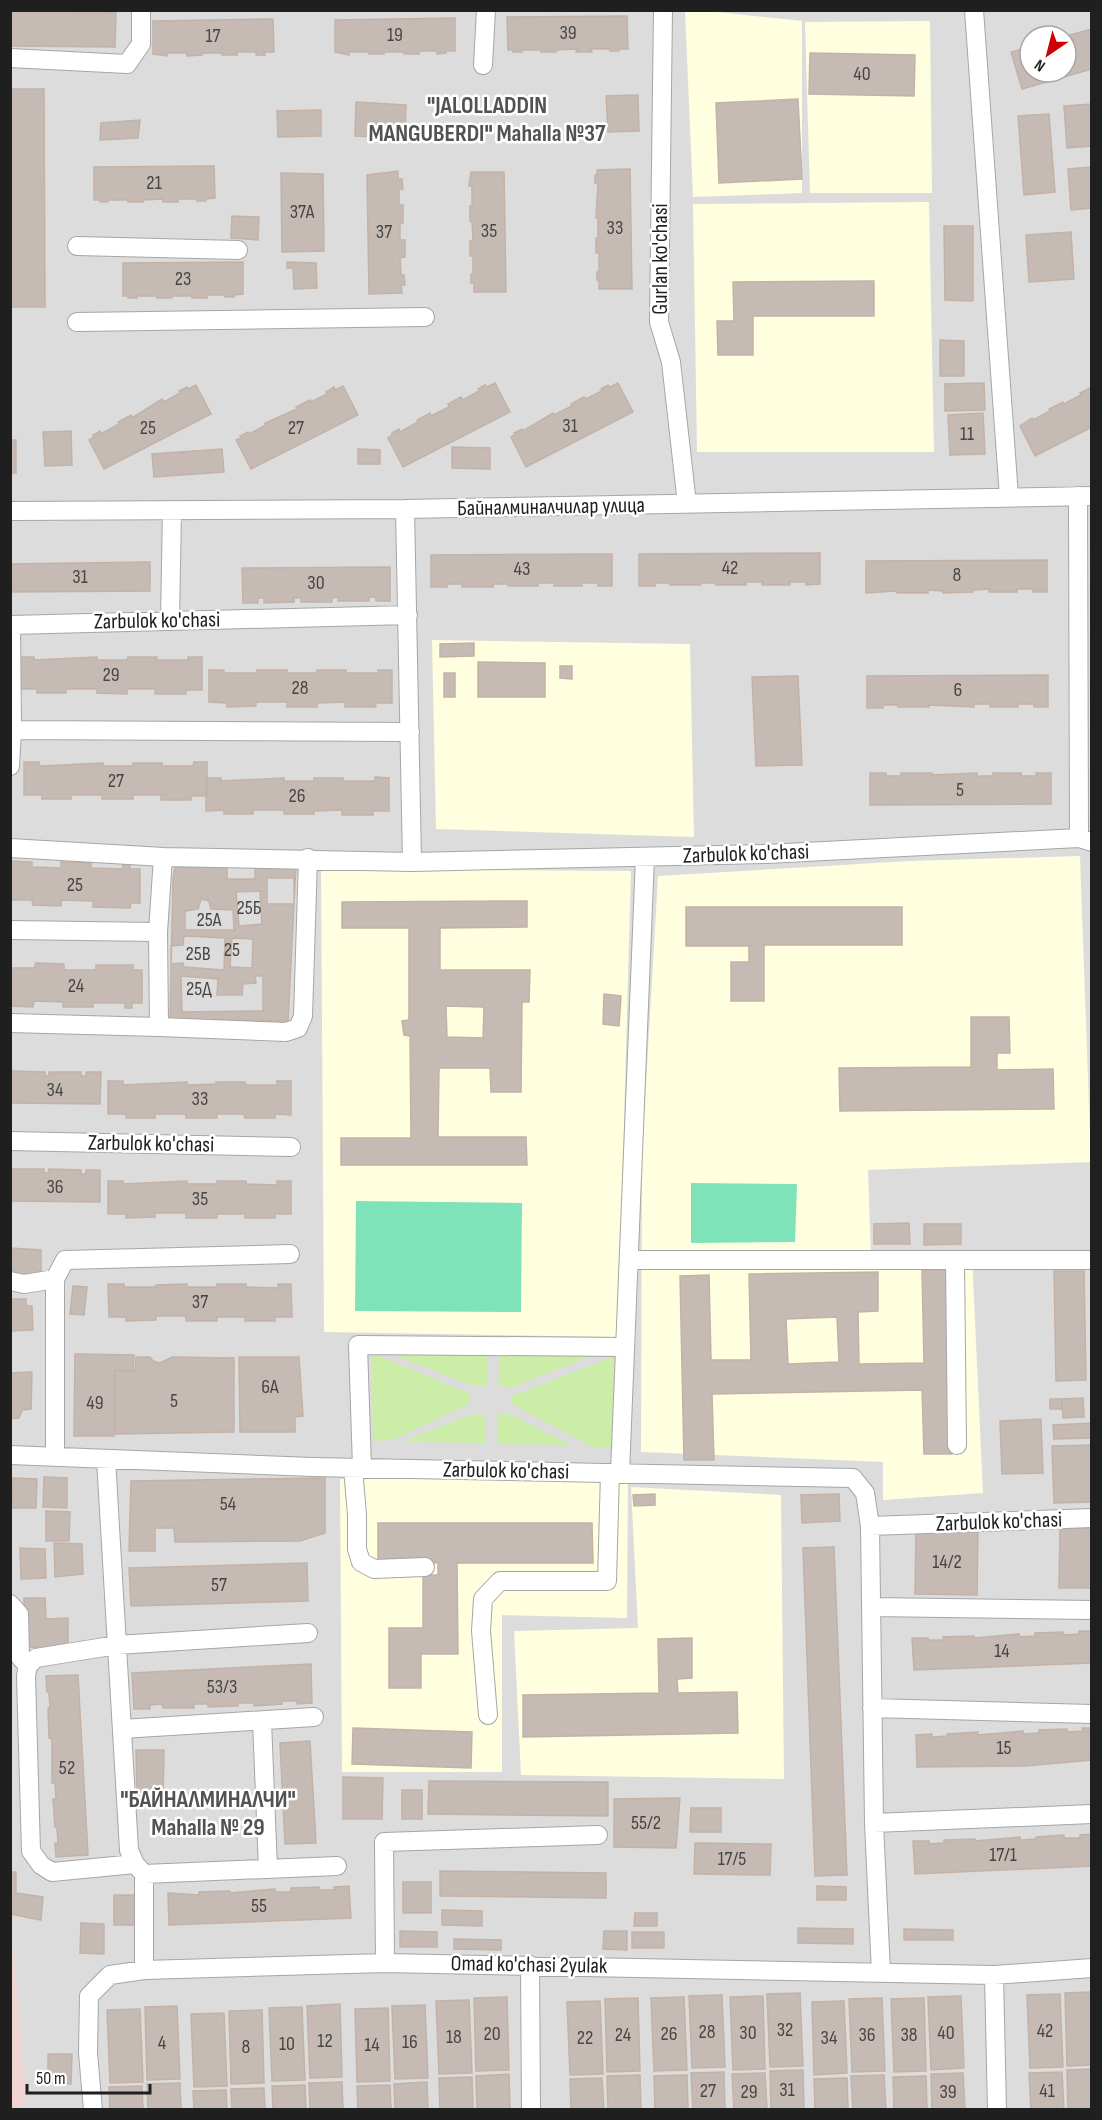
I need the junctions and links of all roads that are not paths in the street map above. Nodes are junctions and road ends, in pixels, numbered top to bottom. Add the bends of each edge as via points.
1 (141, 10) edge
2 (486, 10) edge
3 (663, 10) edge
4 (974, 10) edge
5 (10, 58) edge
6 (483, 65) dead end
7 (77, 246) dead end
8 (238, 250) dead end
9 (424, 317) dead end
10 (76, 322) dead end
11 (1085, 496) edge
12 (1009, 497) junction
13 (687, 504) junction
14 (405, 509) junction
15 (172, 510) junction
16 (10, 511) edge
17 (408, 615) junction
18 (170, 621) junction
19 (12, 730) junction
20 (410, 732) junction
21 (10, 766) edge
22 (1085, 840) edge
23 (10, 848) edge
24 (163, 857) junction
25 (645, 857) junction
26 (308, 858) junction
27 (412, 862) junction
28 (10, 930) edge
29 (158, 932) junction
30 (10, 1023) edge
31 (159, 1027) junction
32 (10, 1141) edge
33 (291, 1147) dead end
34 (290, 1254) dead end
35 (629, 1260) junction
36 (955, 1260) junction
37 (1092, 1260) edge
38 (55, 1279) junction
39 (10, 1281) edge
40 (625, 1347) junction
41 (957, 1445) dead end
42 (10, 1455) edge
43 (55, 1456) junction
44 (106, 1459) junction
45 (357, 1468) junction
46 (615, 1473) junction
47 (1092, 1518) edge
48 (870, 1526) junction
49 (425, 1567) dead end
50 (10, 1604) edge
51 (871, 1607) junction
52 (1092, 1610) edge
53 (308, 1633) dead end
54 (117, 1645) junction
55 (28, 1666) junction
56 (872, 1708) junction
57 (1092, 1714) edge
58 (488, 1715) dead end
59 (314, 1717) dead end
60 (262, 1720) junction
61 (122, 1729) junction
62 (1092, 1814) edge
63 (874, 1823) junction
64 (598, 1835) dead end
65 (337, 1866) dead end
66 (140, 1869) junction
67 (268, 1869) junction
68 (385, 1963) junction
69 (530, 1965) junction
70 (1092, 1968) edge
71 (144, 1970) junction
72 (881, 1973) junction
73 (994, 1975) junction
74 (93, 2109) edge
75 (531, 2109) edge
76 (998, 2109) edge

1 - 5 street via 141,44 128,64
2 - 6 street
3 - 13 street, Gurlan ko'chasi via 659,322 671,362
4 - 12 street
7 - 8 street
9 - 10 street
11 - 12 street, Байналминалчилар улица
11 - 22 street, Zarbulok ko'chasi
12 - 13 street, Байналминалчилар улица
13 - 14 street, Байналминалчилар улица
14 - 15 street, Байналминалчилар улица
14 - 17 street
15 - 16 street, Байналминалчилар улица
15 - 18 street
17 - 18 street, Zarbulok ko'chasi
17 - 20 street
18 - 19 street, Zarbulok ko'chasi via 11,625
19 - 20 street
19 - 21 street, Zarbulok ko'chasi
20 - 27 street
22 - 25 street, Zarbulok ko'chasi
23 - 24 street, Zarbulok ko'chasi
24 - 26 street, Zarbulok ko'chasi
24 - 29 street
25 - 27 street, Zarbulok ko'chasi
25 - 35 street
26 - 27 street, Zarbulok ko'chasi
26 - 31 street via 303,1016 298,1028 286,1032
28 - 29 street
29 - 31 street
30 - 31 street
32 - 33 street, Zarbulok ko'chasi
34 - 38 street via 65,1260
35 - 36 street
35 - 40 street
36 - 37 street
36 - 41 street
38 - 39 street via 24,1284
38 - 43 street
40 - 45 street via 358,1345
40 - 46 street
42 - 43 street, Zarbulok ko'chasi
43 - 44 street, Zarbulok ko'chasi
44 - 45 street, Zarbulok ko'chasi
44 - 54 street
45 - 46 street, Zarbulok ko'chasi
45 - 49 street via 360,1562 374,1569
46 - 48 street, Zarbulok ko'chasi via 854,1478 865,1493
46 - 58 street via 607,1581 500,1581 483,1599 481,1631
47 - 48 street, Zarbulok ko'chasi
48 - 51 street, Zarbulok ko'chasi
50 - 55 street via 19,1614 20,1657
51 - 52 street
51 - 56 street, Zarbulok ko'chasi
53 - 54 street
54 - 55 street via 36,1658
54 - 61 street
55 - 66 street via 31,1851 52,1872
56 - 57 street
56 - 63 street, Zarbulok ko'chasi
59 - 60 street
60 - 61 street
60 - 67 street
61 - 66 street via 129,1850
62 - 63 street
63 - 72 street, Zarbulok ko'chasi
64 - 68 street via 384,1842
65 - 67 street
66 - 67 street
66 - 71 street
68 - 69 street, Omad ko'chasi 2yulak
68 - 71 street, Omad ko'chasi 2yulak
69 - 72 street, Omad ko'chasi 2yulak
69 - 75 street
70 - 73 street, Omad ko'chasi 2yulak
71 - 74 street, Omad ko'chasi 2yulak via 110,1975 89,1995 88,2053
72 - 73 street, Omad ko'chasi 2yulak
73 - 76 street

